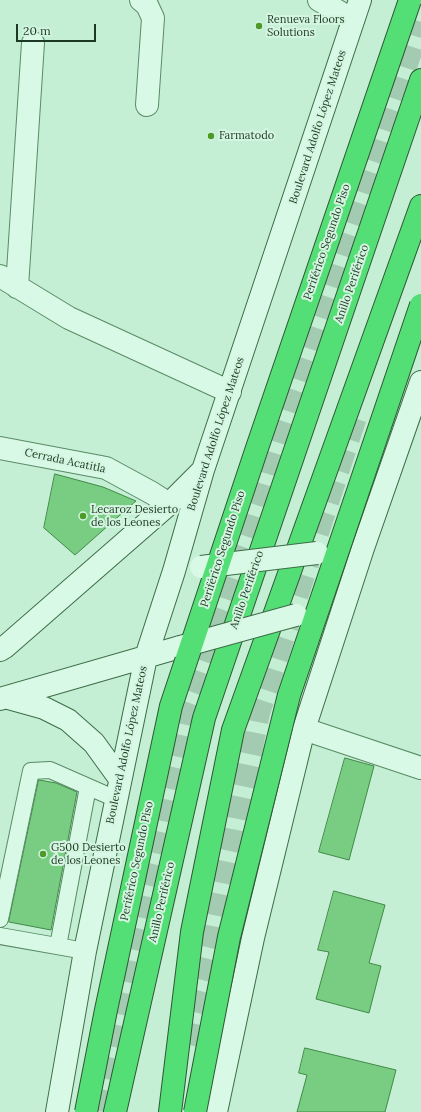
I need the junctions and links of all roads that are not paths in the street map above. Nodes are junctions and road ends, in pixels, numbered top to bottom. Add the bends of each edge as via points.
1 (141, 0) edge
2 (319, 0) edge
3 (360, 0) edge
4 (410, 0) edge
5 (353, 20) junction
6 (33, 43) dead end
7 (421, 80) edge
8 (147, 105) dead end
9 (421, 206) edge
10 (8, 281) edge
11 (421, 305) edge
12 (421, 382) edge
13 (230, 392) junction
14 (0, 448) edge
15 (203, 470) junction
16 (169, 504) junction
17 (363, 548) junction
18 (174, 571) junction
19 (345, 603) junction
20 (0, 650) edge
21 (146, 657) junction
22 (4, 698) edge
23 (304, 729) junction
24 (421, 768) edge
25 (88, 787) junction
26 (118, 789) junction
27 (0, 919) edge
28 (0, 936) edge
29 (58, 946) junction
30 (85, 951) junction
31 (186, 1044) tunnel mouth
32 (170, 1111) edge
33 (57, 1112) edge
34 (86, 1112) edge
35 (115, 1112) edge
36 (195, 1112) edge
37 (216, 1112) edge

1 - 8 main road via 154,18
2 - 5 main road
3 - 5 main road, Boulevard Adolfo López Mateos
4 - 34 highway, Periférico Segundo Piso, bridge via 171,706
5 - 13 main road, Boulevard Adolfo López Mateos
6 - 10 main road
7 - 35 highway, Anillo Periférico via 204,718
9 - 32 highway via 234,730 192,932
10 - 13 main road via 69,318
11 - 36 highway, bridge via 290,695 229,937
12 - 17 main road
13 - 15 main road, Boulevard Adolfo López Mateos
14 - 16 main road, Cerrada Acatitla via 106,468
15 - 16 main road
15 - 18 main road, Boulevard Adolfo López Mateos
16 - 20 main road
17 - 18 main road, bridge
17 - 19 main road
18 - 21 main road, Boulevard Adolfo López Mateos
19 - 21 main road, bridge
19 - 23 main road
21 - 22 main road
21 - 26 main road, Boulevard Adolfo López Mateos
22 - 26 main road via 44,708 68,720 94,743
23 - 24 main road
23 - 37 main road via 253,938
25 - 26 lane
25 - 27 lane via 50,770 31,771
25 - 29 lane
26 - 30 main road, Boulevard Adolfo López Mateos
28 - 29 lane
29 - 30 lane
30 - 33 main road, Boulevard Adolfo López Mateos
31 - 32 highway

